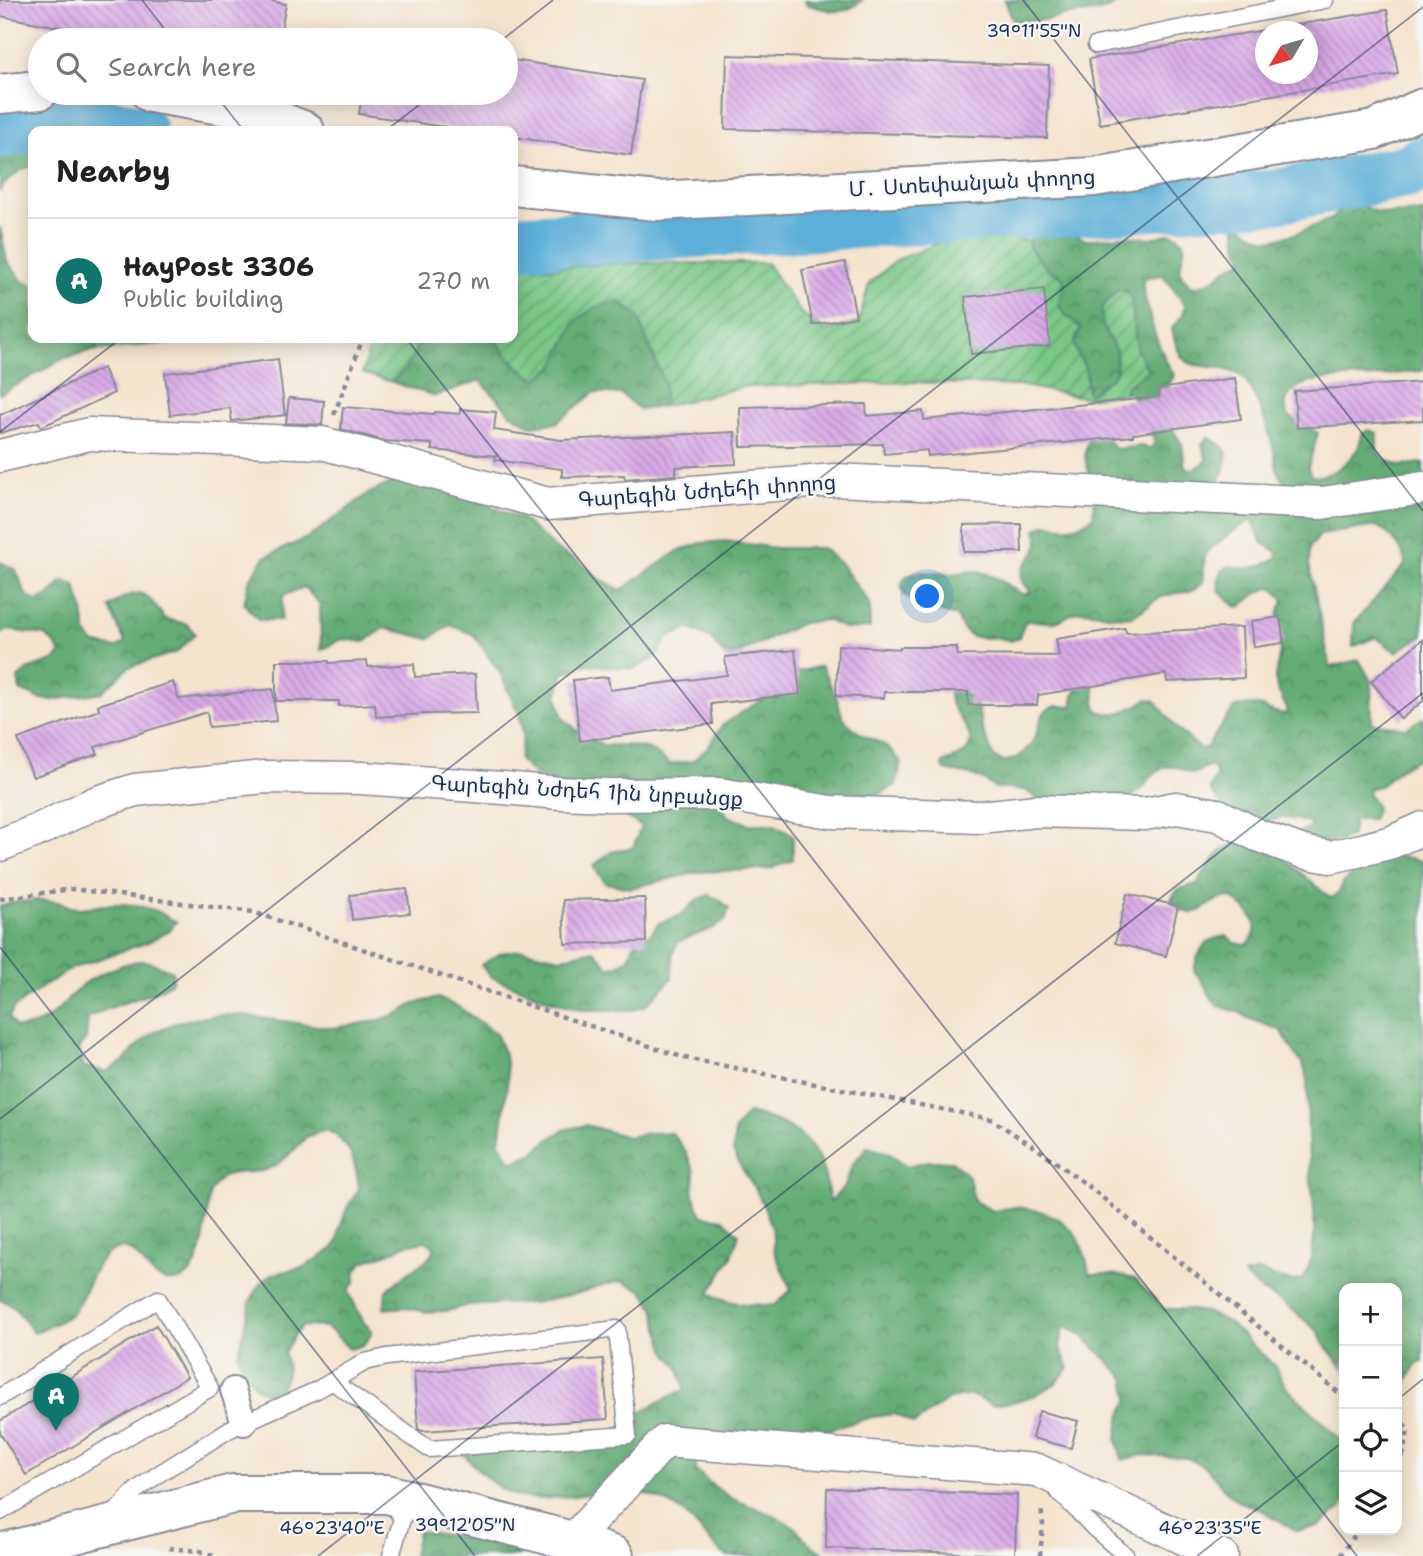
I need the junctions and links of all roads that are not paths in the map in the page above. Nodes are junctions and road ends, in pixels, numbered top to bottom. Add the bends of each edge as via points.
1 (1325, 0) edge
2 (1096, 45) dead end
3 (28, 90) edge
4 (0, 94) edge
5 (221, 105) edge
6 (1423, 108) edge
7 (292, 126) edge
8 (518, 187) edge
9 (0, 456) edge
10 (1423, 488) edge
11 (1423, 828) edge
12 (0, 845) edge
13 (333, 1382) junction
14 (233, 1390) dead end
15 (0, 1397) edge
16 (244, 1423) junction
17 (1038, 1470) junction
18 (387, 1493) junction
19 (0, 1512) edge
20 (106, 1525) junction
21 (572, 1541) junction
22 (16, 1553) edge
23 (391, 1556) edge
24 (614, 1556) edge
25 (1126, 1556) edge
26 (1222, 1556) edge

1 - 2 lane
3 - 4 street
5 - 7 street
6 - 8 street, Մ․ Ստեփանյան փողոց via 1374,130 1094,177 657,201
9 - 10 street, Գարեգին Նժդեհի փողոց via 89,434 322,443 548,503 835,480 1322,503
11 - 12 street, Գարեգին Նժդեհ 1ին նրբանցք via 1392,842 1331,857 1280,844 1218,815 1176,808 1145,814 1036,811 980,817 843,813 719,794 609,795 374,779 265,777 135,790
13 - 13 lane via 365,1362 387,1357 617,1329 628,1435 429,1449
13 - 16 lane
14 - 16 street
15 - 19 lane via 158,1299 210,1388
16 - 20 lane via 134,1492
17 - 21 street via 665,1441
17 - 25 lane
17 - 26 street
18 - 20 street via 233,1494
18 - 21 street
18 - 23 lane via 402,1519
20 - 22 street
21 - 24 street

